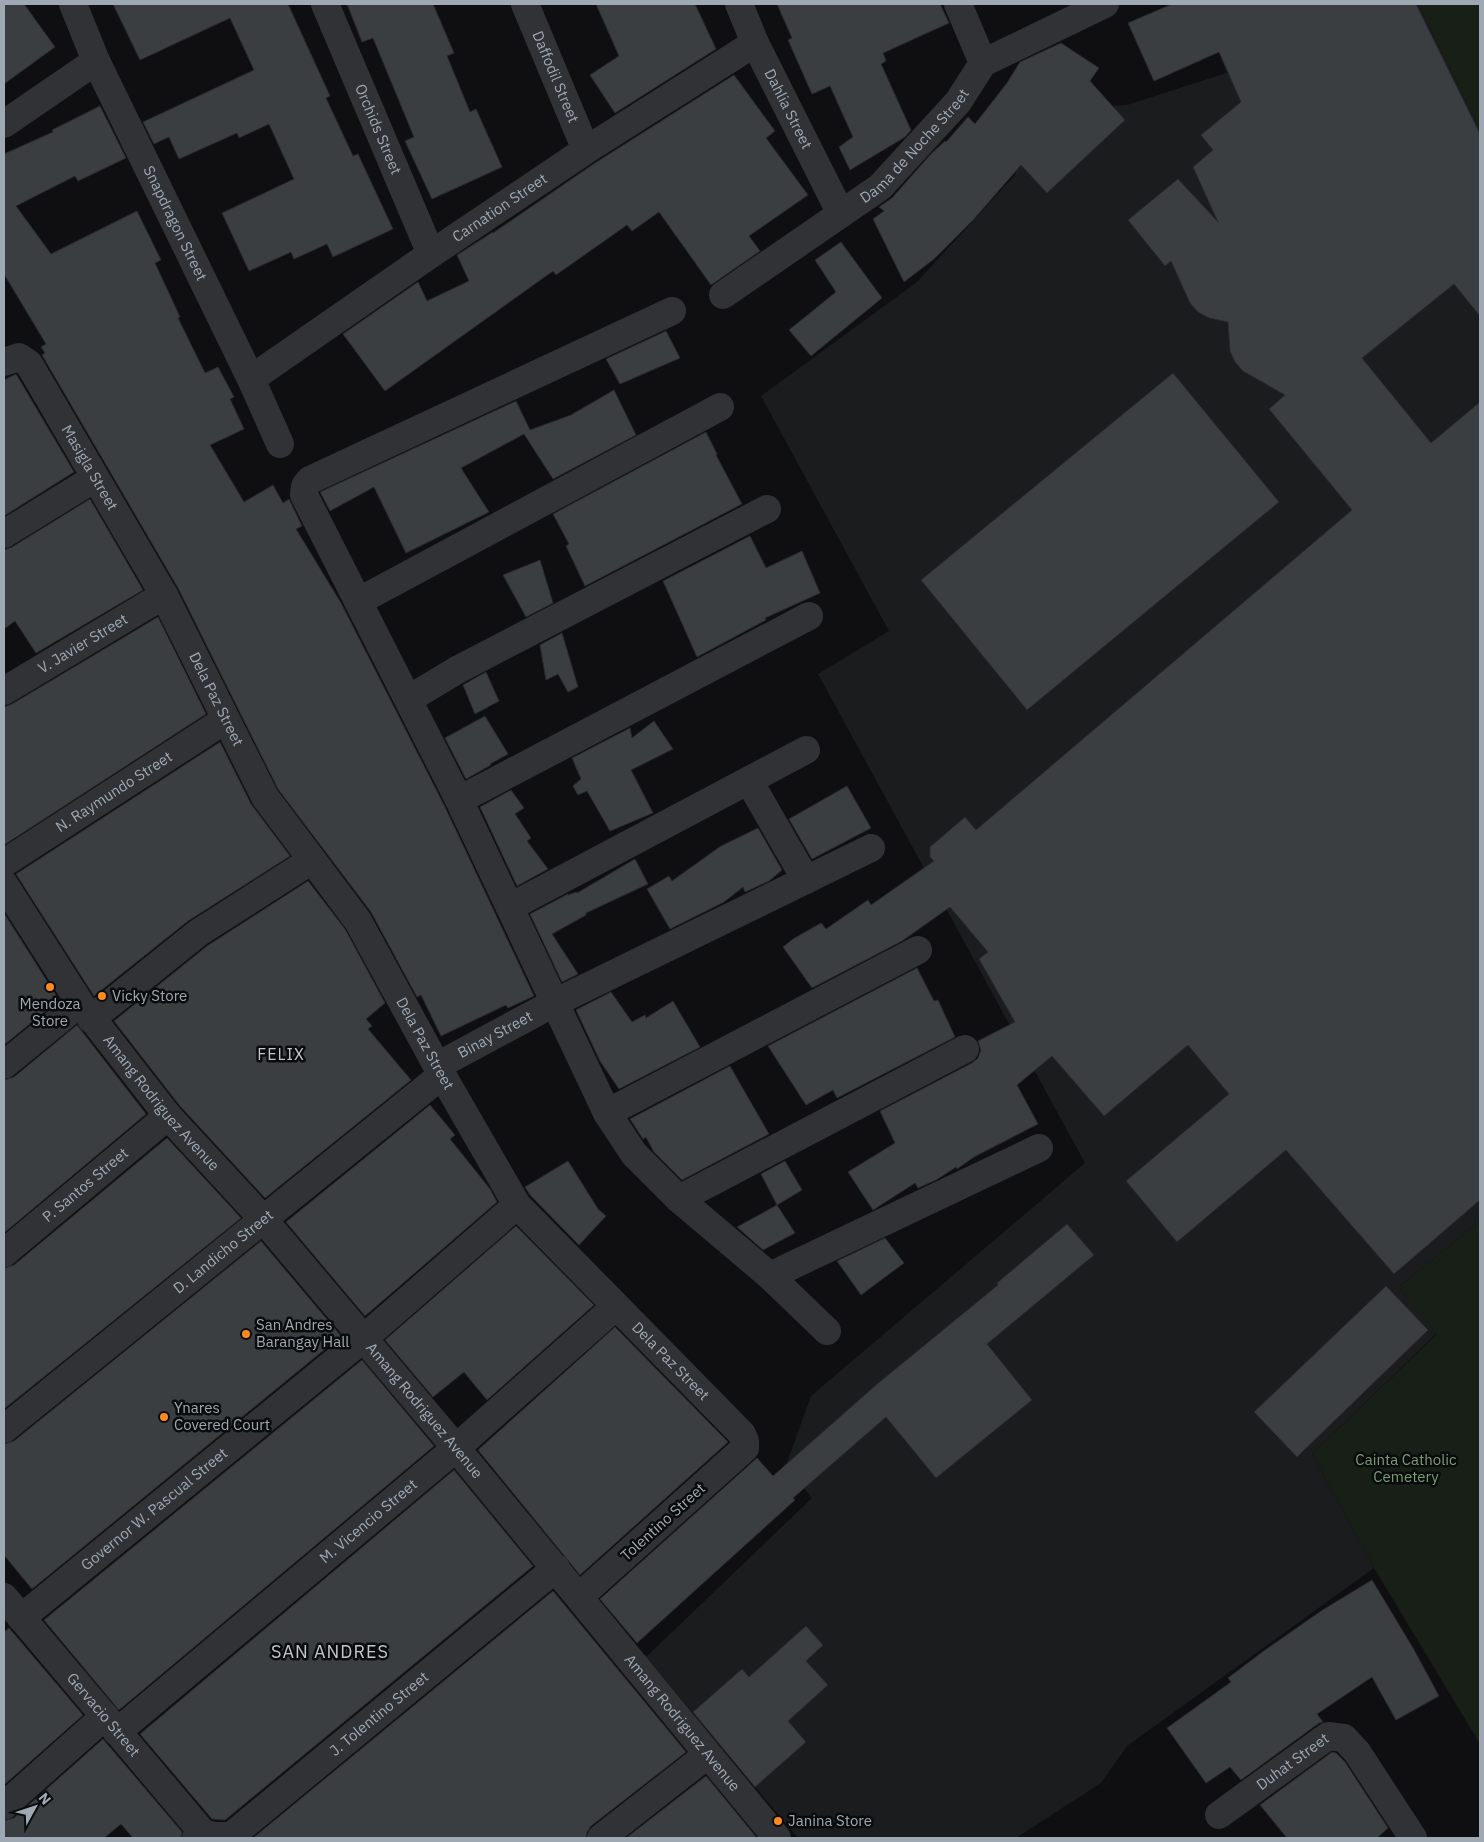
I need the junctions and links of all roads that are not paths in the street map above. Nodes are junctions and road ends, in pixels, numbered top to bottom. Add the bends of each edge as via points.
1 (74, 4) edge
2 (325, 4) edge
3 (525, 4) edge
4 (738, 4) edge
5 (958, 4) edge
6 (1106, 4) edge
7 (755, 43) junction
8 (96, 61) junction
9 (983, 63) junction
10 (4, 124) edge
11 (586, 150) junction
12 (841, 214) junction
13 (431, 254) junction
14 (723, 295) dead end
15 (672, 311) dead end
16 (4, 362) edge
17 (251, 378) junction
18 (720, 407) dead end
19 (280, 444) dead end
20 (95, 478) junction
21 (767, 509) dead end
22 (4, 534) edge
23 (164, 595) junction
24 (359, 601) junction
25 (809, 616) dead end
26 (4, 691) edge
27 (409, 699) junction
28 (225, 720) junction
29 (806, 750) dead end
30 (749, 781) junction
31 (459, 800) junction
32 (871, 848) dead end
33 (312, 860) junction
34 (4, 863) edge
35 (806, 880) junction
36 (4, 884) edge
37 (510, 907) junction
38 (918, 950) dead end
39 (554, 1003) junction
40 (86, 1011) junction
41 (965, 1049) dead end
42 (4, 1065) edge
43 (440, 1070) junction
44 (607, 1113) junction
45 (168, 1116) junction
46 (1039, 1148) dead end
47 (679, 1199) junction
48 (516, 1205) junction
49 (263, 1219) junction
50 (4, 1253) edge
51 (770, 1276) junction
52 (615, 1307) junction
53 (827, 1331) dead end
54 (364, 1338) junction
55 (4, 1429) edge
56 (456, 1448) junction
57 (746, 1448) joint
58 (556, 1568) junction
59 (580, 1596) junction
60 (10, 1610) edge
61 (111, 1724) junction
62 (707, 1755) junction
63 (4, 1806) edge
64 (1219, 1815) dead end
65 (200, 1836) edge
66 (601, 1838) edge
67 (777, 1838) edge
68 (1412, 1838) edge

1 - 8 street, Snapdragon Street
2 - 13 street, Orchids Street
3 - 11 street, Daffodil Street
4 - 7 street, Dahlia Street
5 - 9 street
6 - 9 street
7 - 11 street, Carnation Street
7 - 12 street, Dahlia Street
8 - 10 street
8 - 17 street, Snapdragon Street
9 - 12 street, Dama de Noche Street via 958,102 880,187
11 - 13 street, Carnation Street
12 - 14 street, Dama de Noche Street
13 - 17 street, Carnation Street
15 - 24 street via 310,480 304,495
16 - 20 street, Masigla Street via 19,357 29,364
17 - 19 street, Snapdragon Street
18 - 24 street
20 - 22 street
20 - 23 street, Masigla Street
21 - 27 street via 457,670
23 - 26 street, V. Javier Street
23 - 28 street, Dela Paz Street
24 - 27 street
25 - 31 street
27 - 31 street
28 - 33 street, Dela Paz Street via 264,797
28 - 34 street, N. Raymundo Street
29 - 30 street
30 - 35 street
30 - 37 street
31 - 37 street
32 - 35 street, Binay Street
33 - 40 street via 198,933
33 - 43 street, Dela Paz Street via 358,921
35 - 39 street, Binay Street
36 - 40 street, Amang Rodriguez Avenue
37 - 39 street
38 - 44 street
39 - 43 street, Binay Street
39 - 44 street
40 - 42 street
40 - 45 street, Amang Rodriguez Avenue
41 - 47 street
43 - 48 street, Dela Paz Street
43 - 49 street, D. Landicho Street
44 - 47 street via 634,1154
45 - 49 street, Amang Rodriguez Avenue
45 - 50 street, P. Santos Street
46 - 51 street
47 - 51 street
48 - 52 street, Dela Paz Street
48 - 54 street, Governor W. Pascual Street
49 - 54 street, Amang Rodriguez Avenue
49 - 55 street, D. Landicho Street
51 - 53 street
52 - 56 street, M. Vicencio Street
52 - 57 street, Dela Paz Street via 742,1434
54 - 56 street, Amang Rodriguez Avenue
54 - 60 street, Governor W. Pascual Street
56 - 58 street, Amang Rodriguez Avenue
56 - 61 street, M. Vicencio Street
57 - 59 street, Tolentino Street
58 - 59 street, Amang Rodriguez Avenue
58 - 65 street, J. Tolentino Street via 231,1836
59 - 62 street, Amang Rodriguez Avenue
60 - 61 street, Gervacio Street
61 - 63 street, M. Vicencio Street
61 - 65 street, Gervacio Street
62 - 66 street
62 - 67 street, Amang Rodriguez Avenue
64 - 68 street, Duhat Street via 1328,1736 1344,1738 1357,1752

